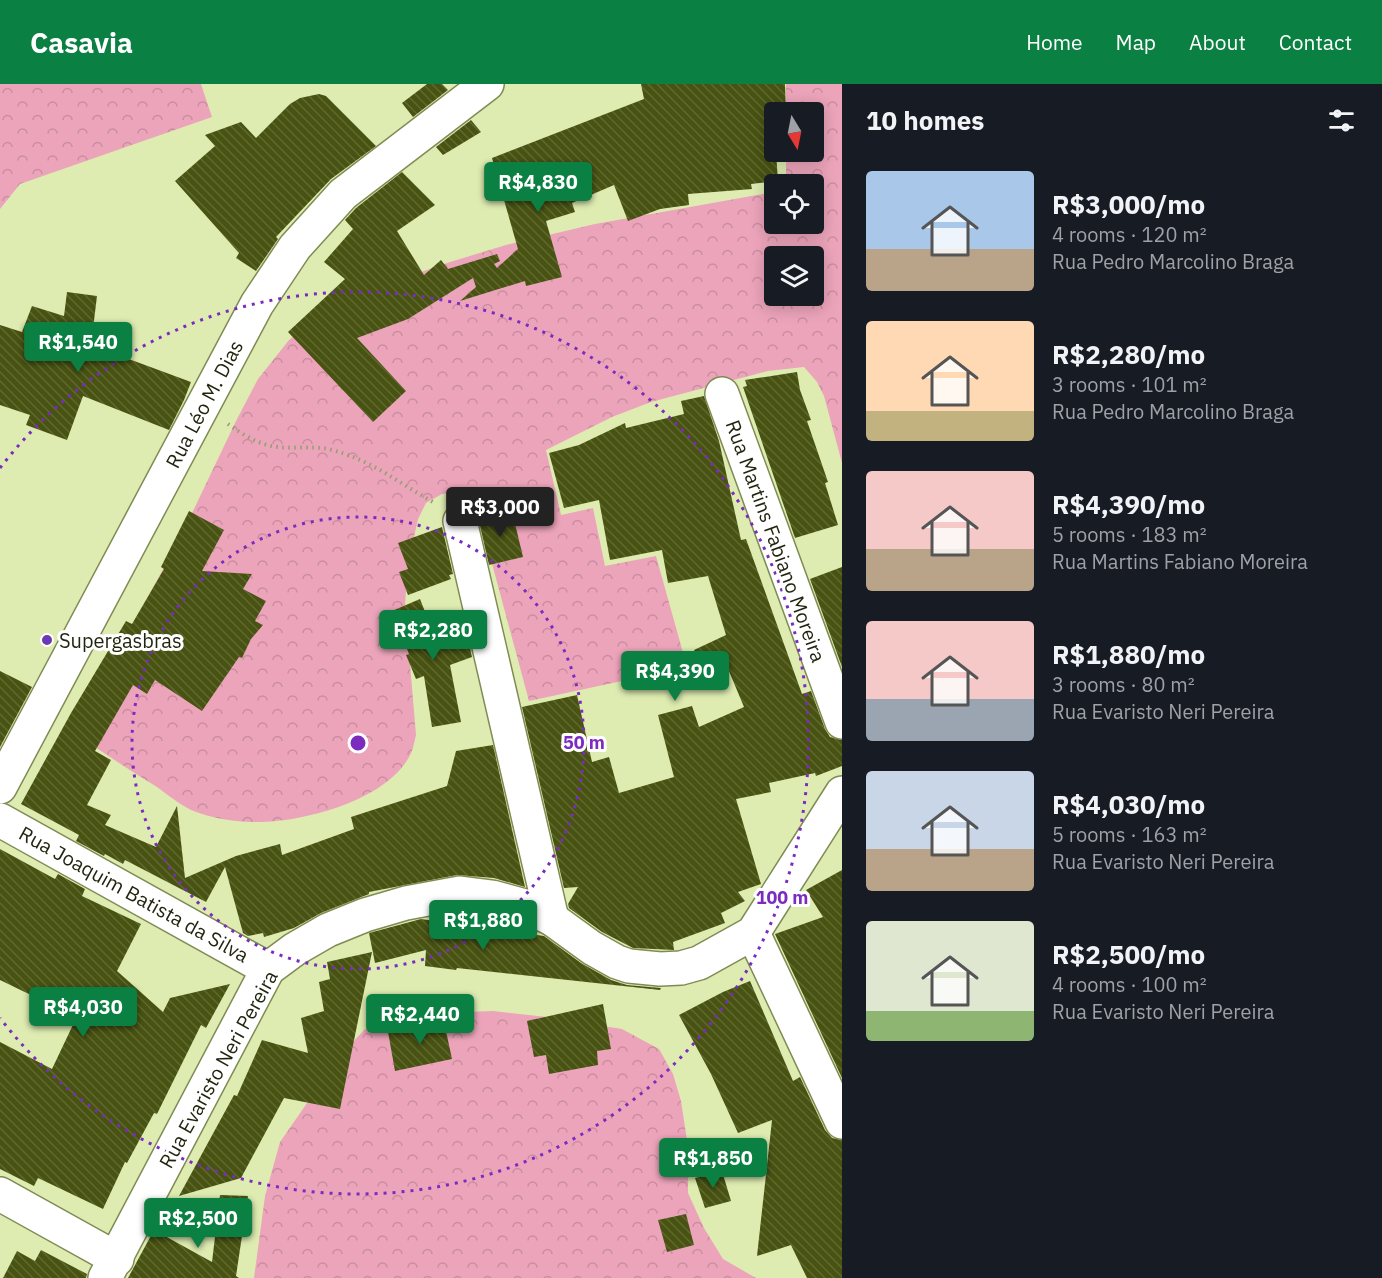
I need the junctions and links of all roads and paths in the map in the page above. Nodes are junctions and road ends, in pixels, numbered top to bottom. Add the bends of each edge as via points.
1 (486, 84) edge
2 (722, 394) dead end
3 (202, 408) junction
4 (460, 521) joint
5 (842, 722) edge
6 (0, 787) edge
7 (842, 793) edge
8 (0, 820) edge
9 (552, 919) junction
10 (753, 933) junction
11 (268, 969) junction
12 (842, 1122) edge
13 (0, 1194) edge
14 (111, 1268) edge

1 - 3 street, Rua Léo M. Dias via 367,174 318,220 257,304
2 - 5 street, Rua Martins Fabiano Moreira
3 - 4 path via 266,445 327,449 370,464 452,512
3 - 6 street, Rua Léo M. Dias
4 - 9 street
7 - 10 street
8 - 11 street, Rua Joaquim Batista da Silva
9 - 10 street, Rua Evaristo Neri Pereira via 617,962 641,968 681,968 699,963
9 - 11 street, Rua Evaristo Neri Pereira via 525,906 460,893 364,915 312,939
10 - 12 street
11 - 14 street, Rua Evaristo Neri Pereira
13 - 14 street

